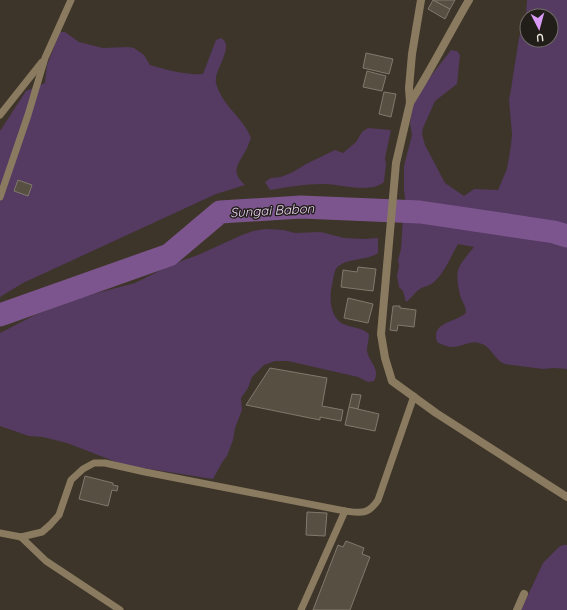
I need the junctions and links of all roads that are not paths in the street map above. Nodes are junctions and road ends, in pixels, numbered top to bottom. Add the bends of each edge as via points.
1 (71, 0) edge
2 (421, 0) edge
3 (469, 0) edge
4 (45, 58) junction
5 (410, 103) junction
6 (0, 115) edge
7 (0, 197) edge
8 (414, 396) junction
9 (567, 497) edge
10 (344, 511) junction
11 (0, 533) edge
12 (21, 537) junction
13 (524, 594) dead end
14 (120, 610) edge
15 (301, 610) edge
16 (517, 610) edge

1 - 4 lane
2 - 5 street via 412,54
3 - 5 street
4 - 6 lane
4 - 7 lane
5 - 8 street via 396,163 382,334 385,358 392,381
8 - 9 street via 436,413
8 - 10 lane via 378,500 373,508 364,512
10 - 12 lane via 105,463 94,463 71,480 58,514 50,525 42,532
10 - 15 lane
11 - 12 lane
12 - 14 lane via 46,561
13 - 16 street

